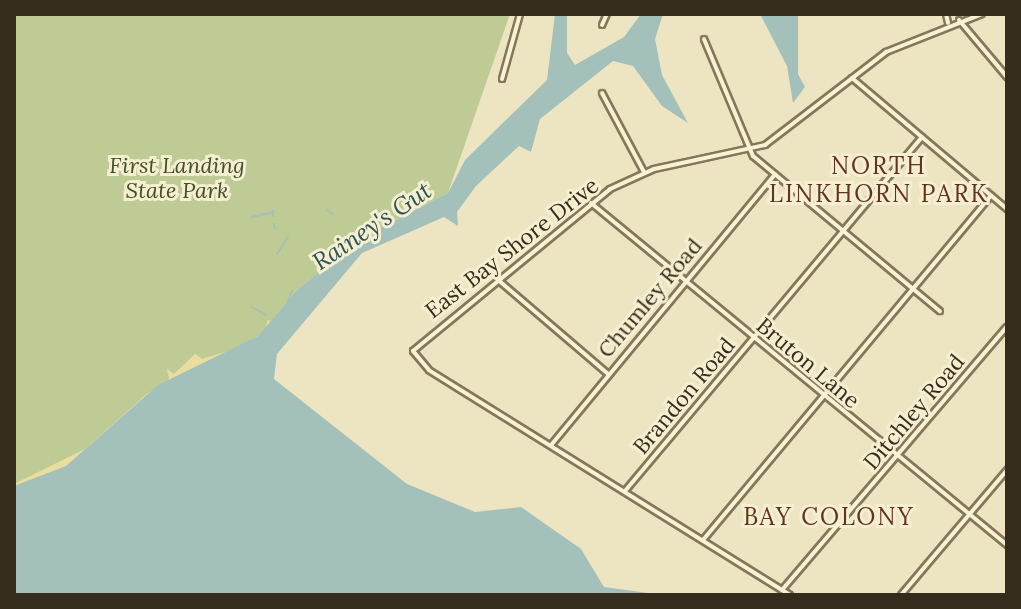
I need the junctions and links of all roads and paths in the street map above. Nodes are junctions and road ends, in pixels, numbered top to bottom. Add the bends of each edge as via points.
1 (520, 14) edge
2 (607, 14) edge
3 (946, 14) edge
4 (982, 14) edge
5 (959, 20) junction
6 (948, 23) junction
7 (602, 25) dead end
8 (704, 39) dead end
9 (1007, 77) edge
10 (852, 78) junction
11 (502, 79) dead end
12 (602, 93) dead end
13 (922, 137) junction
14 (750, 150) junction
15 (644, 172) junction
16 (775, 174) junction
17 (991, 196) junction
18 (591, 203) junction
19 (1007, 209) edge
20 (845, 231) junction
21 (497, 279) junction
22 (686, 280) junction
23 (913, 289) junction
24 (940, 311) dead end
25 (1007, 327) edge
26 (754, 338) junction
27 (607, 373) junction
28 (823, 396) junction
29 (552, 444) junction
30 (896, 458) junction
31 (1007, 470) edge
32 (625, 492) junction
33 (967, 517) junction
34 (703, 540) junction
35 (1007, 545) edge
36 (782, 590) junction
37 (790, 595) edge
38 (901, 595) edge

1 - 11 street
2 - 7 street
3 - 6 street
4 - 5 street, East Bay Shore Drive
5 - 6 street, East Bay Shore Drive
5 - 9 street
6 - 10 street, East Bay Shore Drive via 886,52
8 - 14 street
10 - 13 street
10 - 14 street, East Bay Shore Drive via 796,128
12 - 15 street
13 - 17 street
13 - 20 street, Brandon Road
14 - 15 street, East Bay Shore Drive
14 - 16 street
15 - 18 street, East Bay Shore Drive
16 - 20 street
16 - 22 street, Chumley Road
17 - 19 street
17 - 23 street
18 - 21 street, East Bay Shore Drive
18 - 22 street, Bruton Lane
20 - 23 street
20 - 26 street, Brandon Road
21 - 27 street
21 - 29 street, East Bay Shore Drive via 417,345 414,356
22 - 26 street, Bruton Lane
22 - 27 street, Chumley Road
23 - 24 street
23 - 28 street
25 - 30 street, Ditchley Road
26 - 28 street, Bruton Lane
26 - 32 street, Brandon Road
27 - 29 street, Chumley Road
28 - 30 street, Bruton Lane
28 - 34 street
29 - 32 street
30 - 33 street, Bruton Lane
30 - 36 street, Ditchley Road
31 - 33 street
32 - 34 street
33 - 35 street, Bruton Lane
33 - 38 street
34 - 36 street
36 - 37 street

